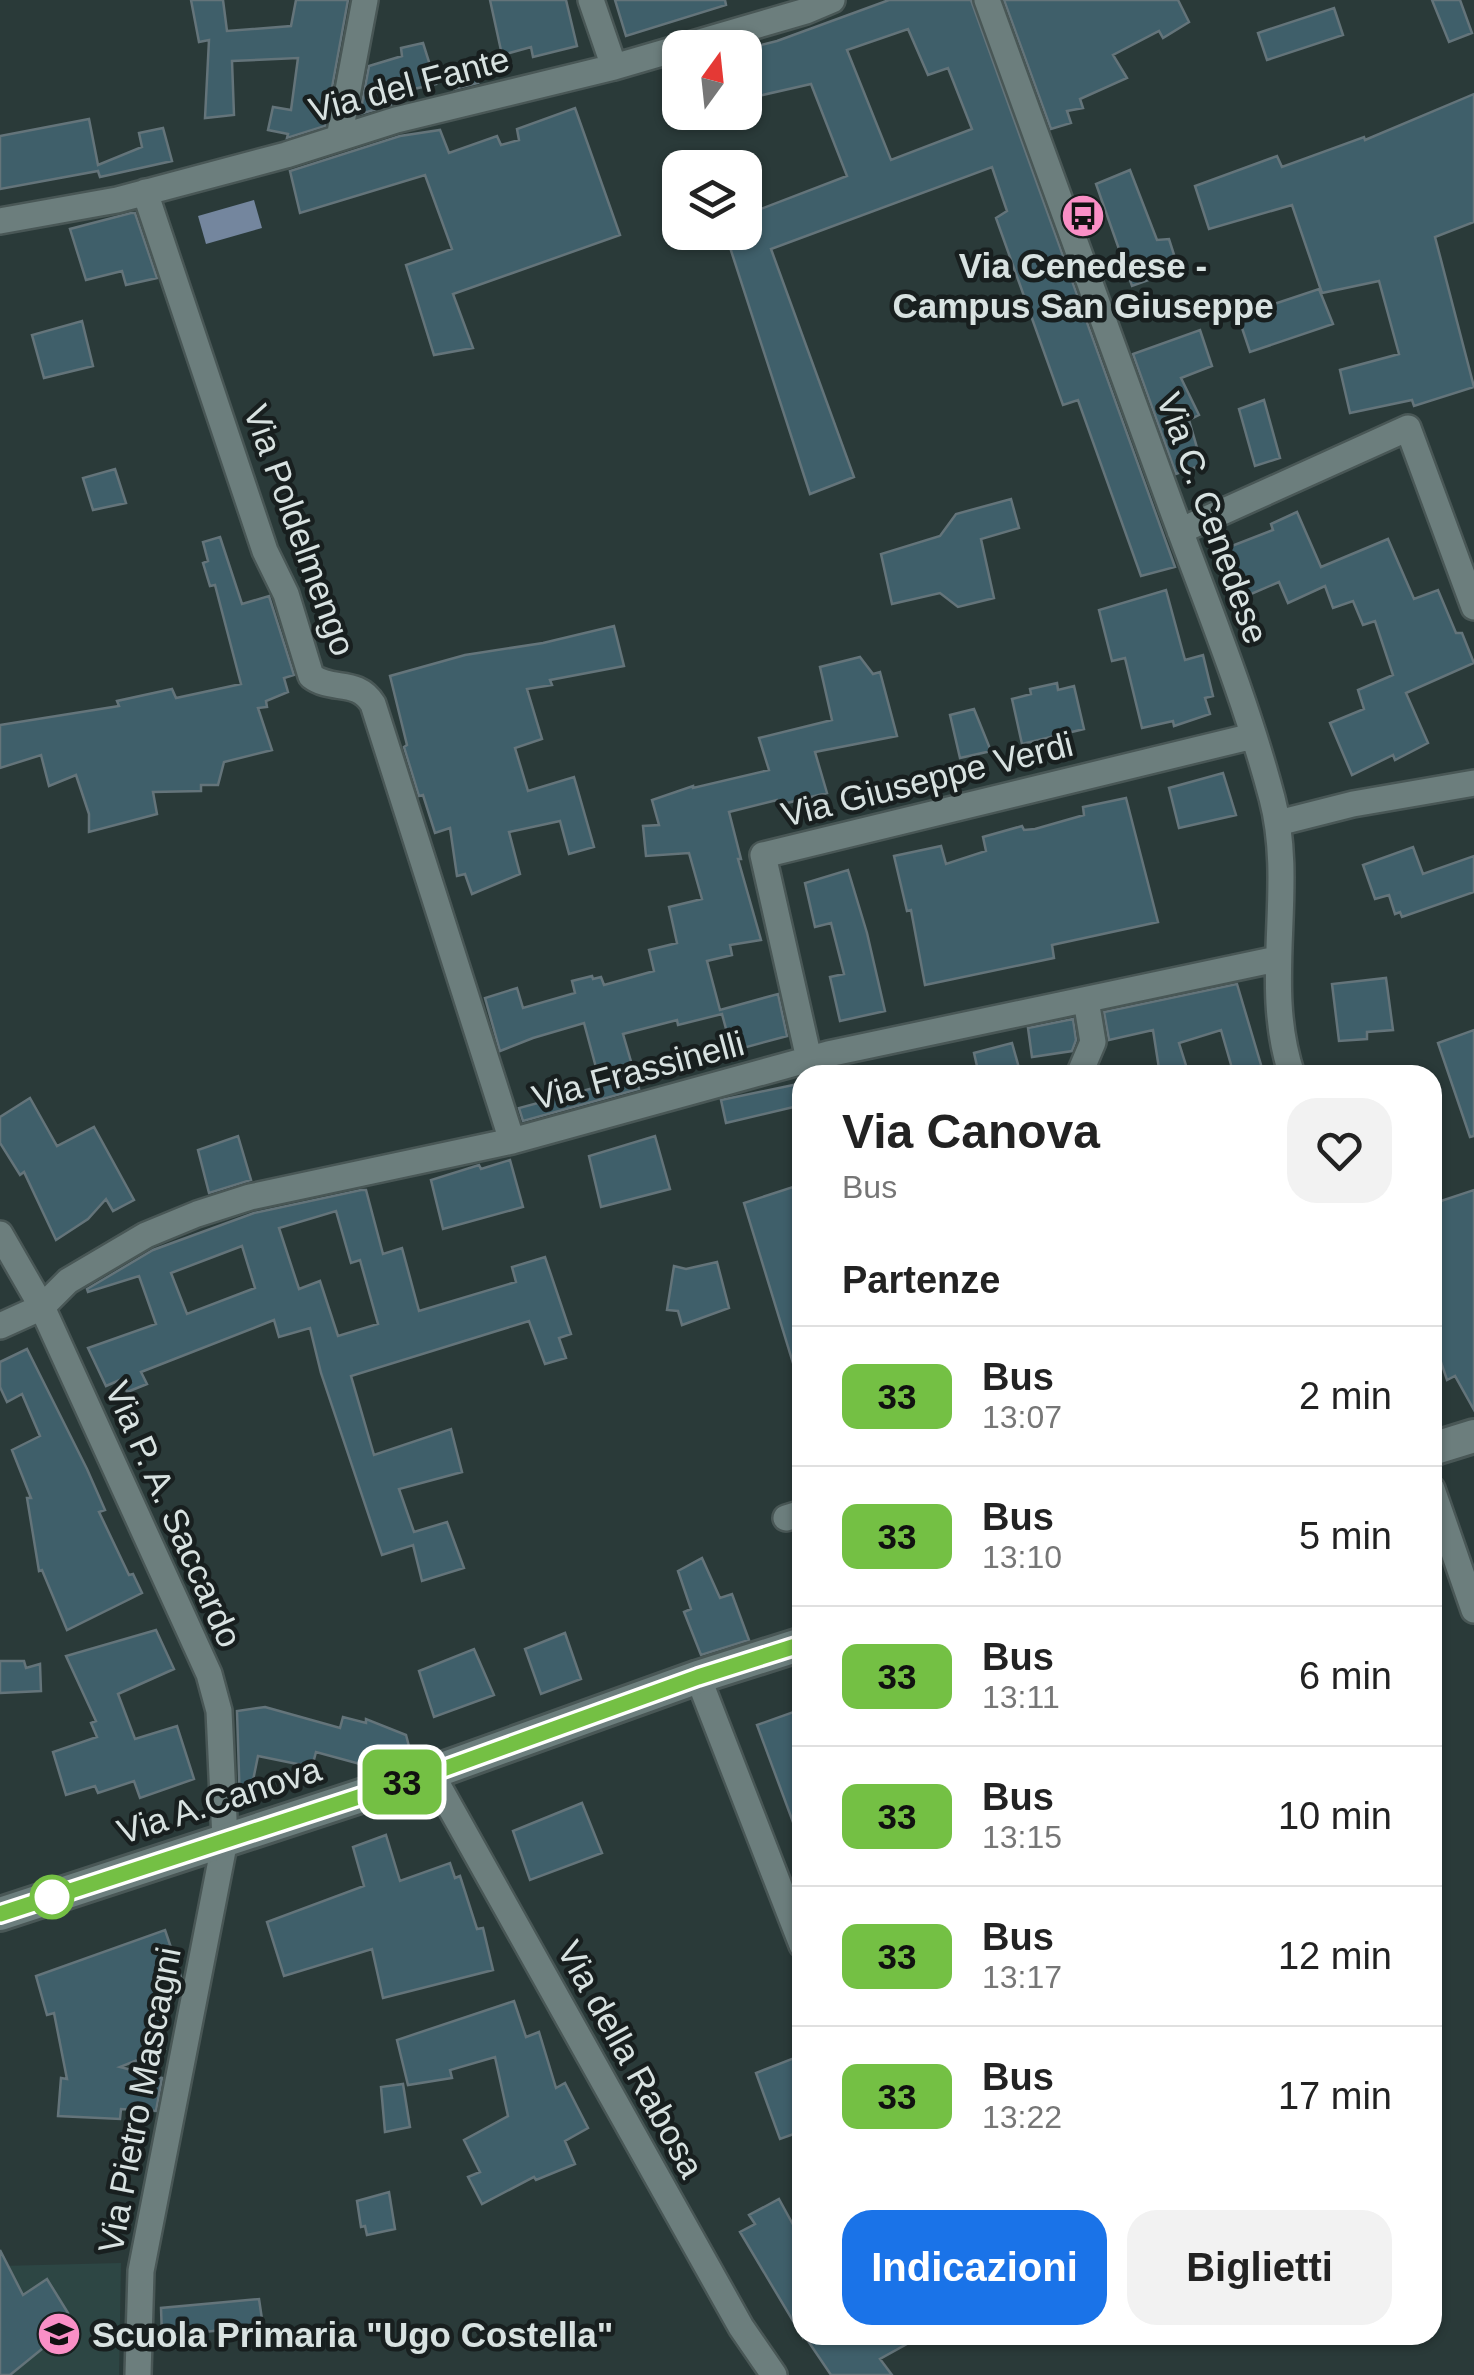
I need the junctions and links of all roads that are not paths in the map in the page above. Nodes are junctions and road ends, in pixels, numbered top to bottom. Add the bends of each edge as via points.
1 (365, 0) edge
2 (591, 0) edge
3 (832, 0) edge
4 (987, 0) edge
5 (614, 67) junction
6 (339, 138) junction
7 (145, 192) junction
8 (0, 221) edge
9 (1180, 531) junction
10 (1474, 607) edge
11 (1253, 736) junction
12 (1474, 783) edge
13 (1278, 822) junction
14 (1277, 959) junction
15 (1086, 1000) junction
16 (823, 1063) edge
17 (1083, 1065) edge
18 (1290, 1065) edge
19 (792, 1071) edge
20 (512, 1141) junction
21 (0, 1234) edge
22 (42, 1307) junction
23 (0, 1326) edge
24 (1474, 1436) edge
25 (1442, 1446) edge
26 (1442, 1517) edge
27 (1474, 1610) edge
28 (792, 1647) edge
29 (698, 1677) junction
30 (432, 1773) junction
31 (225, 1840) junction
32 (0, 1914) edge
33 (792, 1919) edge
34 (138, 2375) edge
35 (774, 2375) edge

1 - 6 street
2 - 5 street
3 - 5 street, Via del Fante
4 - 9 street, Via C. Cenedese
5 - 6 street, Via del Fante
6 - 7 street, Via del Fante
7 - 8 street, Via del Fante
7 - 20 street, Via Poldelmengo via 311,676 353,686 374,704
9 - 10 street via 1408,428
9 - 11 street, Via C. Cenedese
11 - 13 street, Via C. Cenedese
11 - 16 street, Via Giuseppe Verdi via 763,855
12 - 13 street
13 - 14 street, Via C. Cenedese
14 - 15 street, Via Frassinelli
14 - 18 street, Via C. Cenedese via 1278,1014
15 - 16 street, Via Frassinelli
15 - 17 street via 1092,1042
19 - 20 street, Via Frassinelli
20 - 22 street, Via Frassinelli via 197,1214 84,1272
21 - 22 street, Via P. A. Saccardo
22 - 23 street, Via Frassinelli
22 - 31 street, Via P. A. Saccardo via 208,1674 219,1712
24 - 25 street
26 - 27 street
28 - 29 street, Via A.Canova
29 - 30 street, Via A.Canova
29 - 33 street
30 - 31 street, Via A.Canova
30 - 35 street, Via della Rabosa
31 - 32 street, Via A.Canova
31 - 34 street, Via Pietro Mascagni via 141,2271

